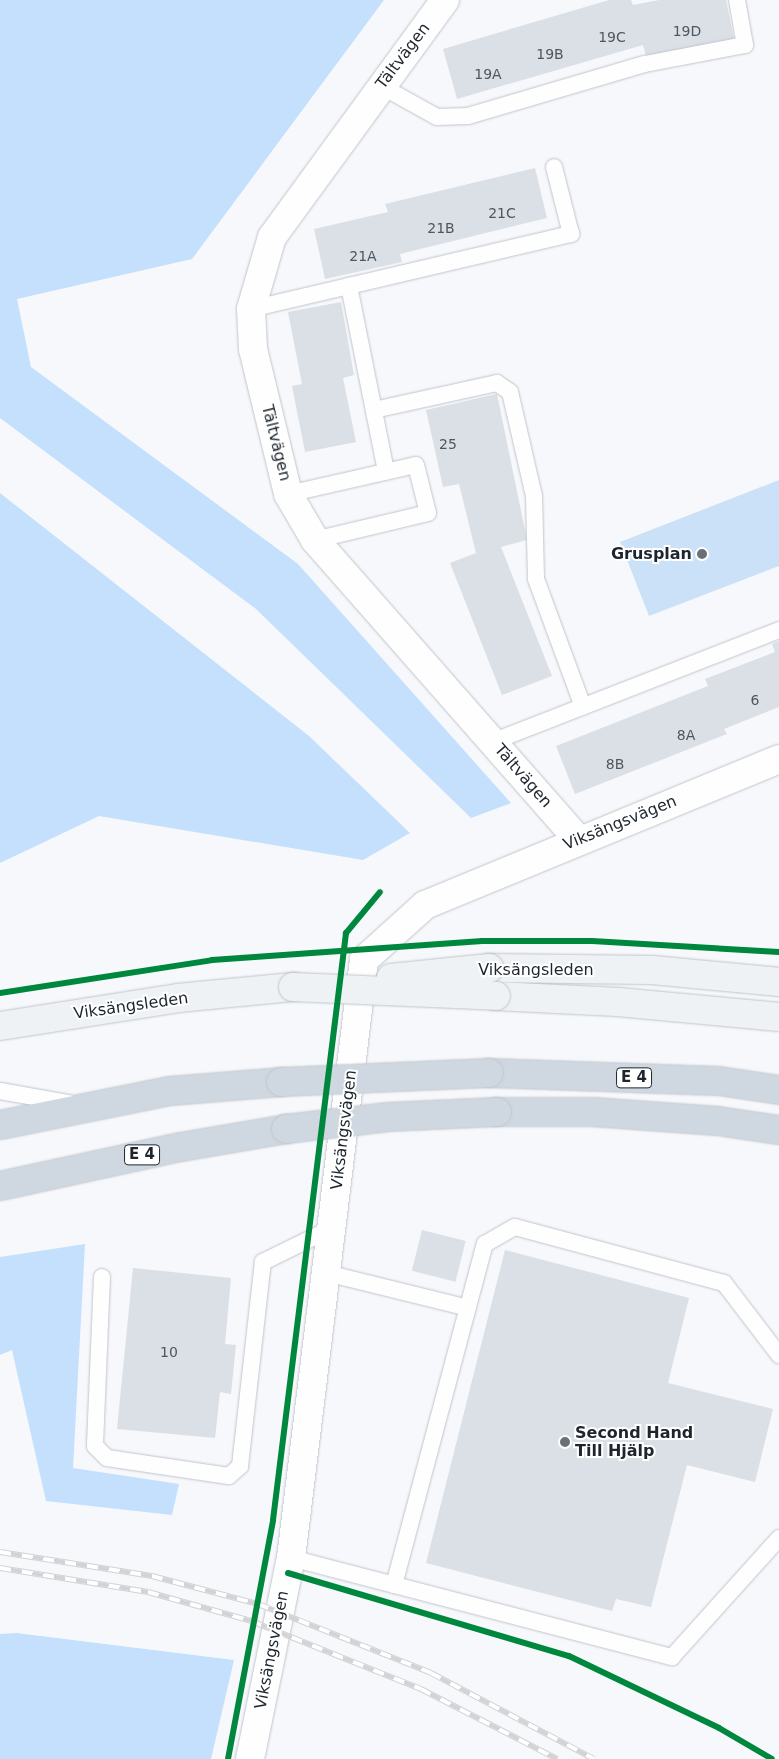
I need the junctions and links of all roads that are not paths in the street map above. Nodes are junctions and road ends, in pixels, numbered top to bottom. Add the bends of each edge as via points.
1 (445, 0) edge
2 (736, 0) edge
3 (381, 86) junction
4 (554, 166) dead end
5 (349, 286) junction
6 (251, 310) junction
7 (374, 410) junction
8 (386, 471) junction
9 (288, 494) junction
10 (315, 540) junction
11 (779, 630) edge
12 (583, 707) junction
13 (492, 742) junction
14 (779, 759) edge
15 (579, 840) junction
16 (779, 982) edge
17 (293, 987) junction
18 (779, 1017) edge
19 (0, 1026) edge
20 (779, 1090) edge
21 (0, 1091) edge
22 (87, 1107) junction
23 (0, 1125) edge
24 (779, 1130) edge
25 (0, 1186) edge
26 (332, 1228) junction
27 (326, 1273) junction
28 (102, 1277) dead end
29 (468, 1308) junction
30 (779, 1355) edge
31 (779, 1538) edge
32 (291, 1558) junction
33 (394, 1585) junction
34 (250, 1759) edge

1 - 3 street, Tältvägen
2 - 3 lane via 746,45 645,64 468,116 436,116
3 - 6 street, Tältvägen via 272,237
4 - 5 lane via 571,234
5 - 6 lane
5 - 7 lane
6 - 9 street, Tältvägen via 253,349
7 - 8 lane
7 - 12 lane via 497,383 510,392 534,496 536,579
8 - 9 lane
8 - 10 lane via 416,465 428,513
9 - 10 street, Tältvägen
10 - 13 street, Tältvägen
11 - 12 lane
12 - 13 lane
13 - 15 street, Tältvägen
14 - 15 street, Viksängsvägen
15 - 26 street, Viksängsvägen via 425,905 364,960
16 - 17 main road, Viksängsleden, bridge via 652,970 489,968
17 - 18 main road, Viksängsleden, bridge via 618,1002
17 - 19 main road, Viksängsleden via 178,998
20 - 22 highway, E 4, bridge via 720,1081 489,1073 282,1082 170,1091
21 - 22 lane
22 - 23 highway, E 4
24 - 25 highway, E 4, bridge via 718,1121 603,1113 497,1112 388,1117 286,1129 181,1147
26 - 27 street, Viksängsvägen
26 - 28 lane via 263,1262 240,1466 229,1476 107,1458 95,1446
27 - 29 lane
27 - 32 street, Viksängsvägen
29 - 30 lane via 484,1244 515,1227 724,1283
29 - 33 lane
31 - 33 lane via 672,1657
32 - 33 lane
32 - 34 street, Viksängsvägen

